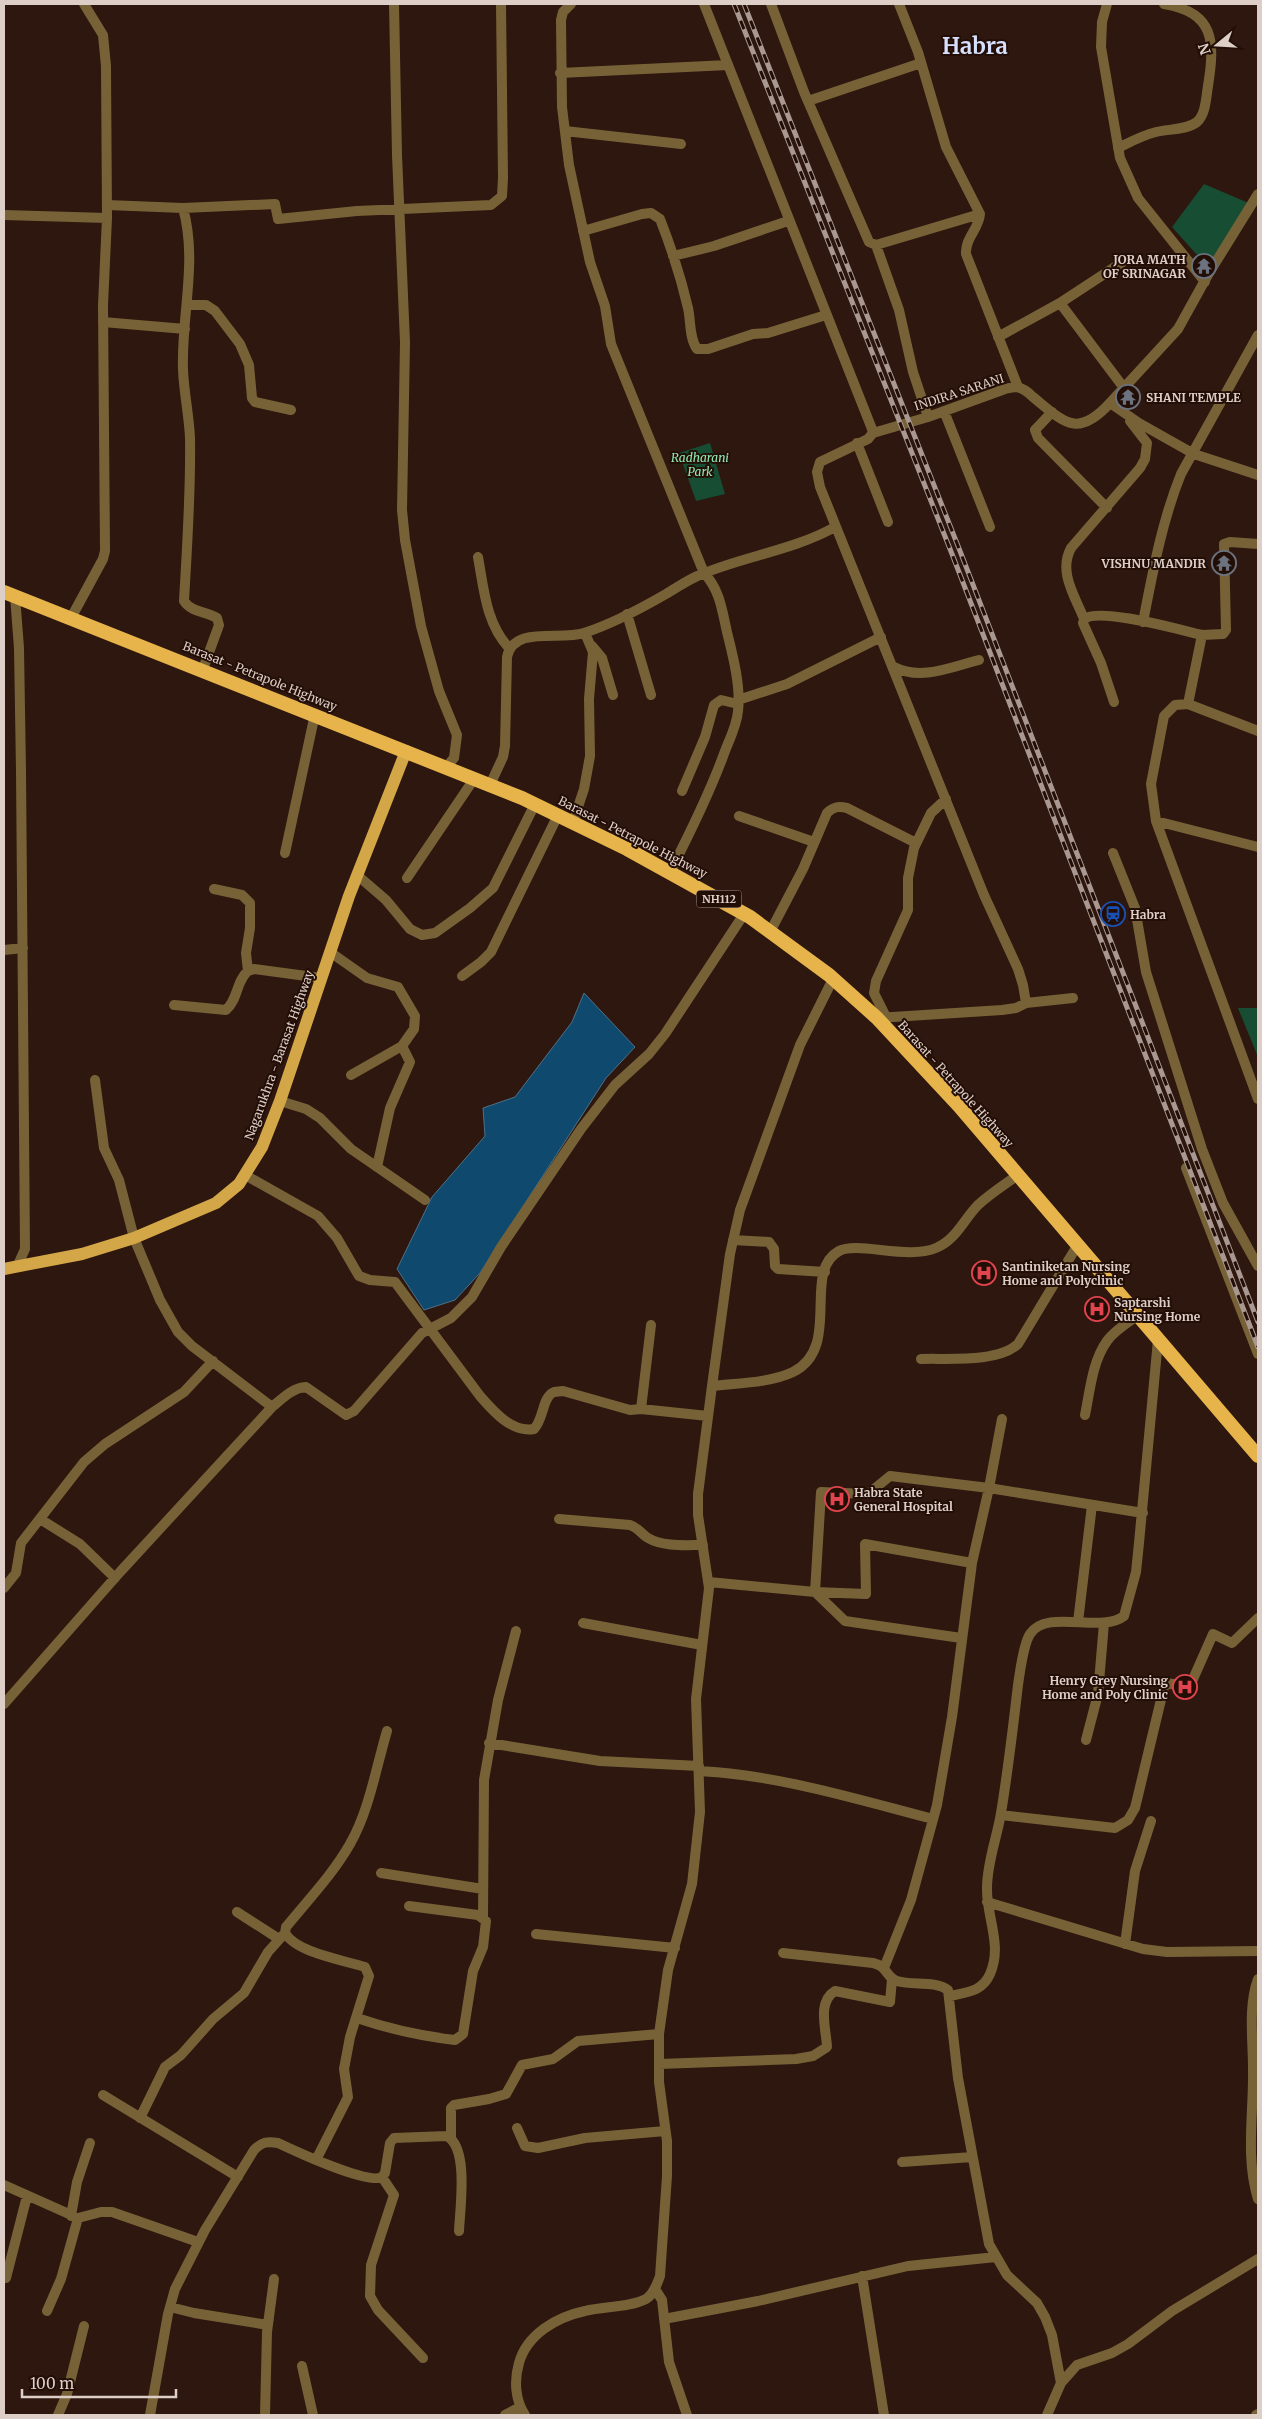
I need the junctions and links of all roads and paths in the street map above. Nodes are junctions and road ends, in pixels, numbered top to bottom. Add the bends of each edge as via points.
1 (84, 4) edge
2 (394, 4) edge
3 (500, 4) edge
4 (571, 4) edge
5 (704, 4) edge
6 (771, 4) edge
7 (899, 4) edge
8 (1107, 4) edge
9 (1164, 4) edge
10 (921, 63) junction
11 (728, 65) junction
12 (560, 73) junction
13 (808, 101) junction
14 (565, 131) junction
15 (681, 144) dead end
16 (1118, 148) junction
17 (1258, 195) edge
18 (107, 205) junction
19 (183, 208) junction
20 (399, 211) junction
21 (980, 214) junction
22 (4, 215) edge
23 (107, 218) junction
24 (788, 221) junction
25 (583, 231) junction
26 (876, 245) junction
27 (673, 256) junction
28 (1124, 260) dead end
29 (1204, 282) junction
30 (1060, 303) junction
31 (187, 305) junction
32 (826, 315) junction
33 (104, 322) junction
34 (185, 329) junction
35 (1258, 335) edge
36 (998, 338) junction
37 (1018, 387) junction
38 (1124, 388) junction
39 (1110, 403) junction
40 (291, 410) dead end
41 (1119, 410) junction
42 (944, 411) junction
43 (1052, 412) junction
44 (928, 416) junction
45 (873, 433) junction
46 (857, 443) junction
47 (1194, 454) junction
48 (1258, 475) edge
49 (1107, 508) junction
50 (888, 522) dead end
51 (835, 527) junction
52 (990, 527) dead end
53 (1258, 544) edge
54 (478, 557) dead end
55 (704, 573) junction
56 (9, 594) edge
57 (627, 614) junction
58 (71, 618) junction
59 (1084, 619) junction
60 (1143, 622) junction
61 (585, 633) junction
62 (1202, 635) junction
63 (881, 637) junction
64 (592, 646) junction
65 (509, 648) junction
66 (979, 660) dead end
67 (894, 667) junction
68 (203, 669) junction
69 (613, 694) dead end
70 (651, 695) dead end
71 (738, 702) junction
72 (1114, 702) dead end
73 (1188, 704) junction
74 (315, 714) junction
75 (1258, 731) edge
76 (406, 751) junction
77 (446, 767) junction
78 (474, 779) junction
79 (490, 785) junction
80 (682, 791) dead end
81 (946, 799) junction
82 (535, 804) junction
83 (558, 815) junction
84 (739, 816) dead end
85 (1156, 821) junction
86 (574, 822) junction
87 (814, 842) junction
88 (916, 843) junction
89 (1258, 847) edge
90 (285, 853) dead end
91 (1113, 853) dead end
92 (670, 872) junction
93 (357, 875) junction
94 (407, 878) dead end
95 (214, 889) dead end
96 (744, 914) junction
97 (770, 932) junction
98 (23, 948) junction
99 (4, 950) edge
100 (330, 952) junction
101 (248, 970) junction
102 (462, 976) dead end
103 (321, 978) junction
104 (833, 979) junction
105 (1073, 998) dead end
106 (1026, 1003) junction
107 (174, 1004) dead end
108 (881, 1018) junction
109 (402, 1046) junction
110 (351, 1075) dead end
111 (95, 1080) dead end
112 (1258, 1099) edge
113 (280, 1101) junction
114 (377, 1166) junction
115 (1186, 1168) dead end
116 (246, 1175) junction
117 (1018, 1176) junction
118 (424, 1200) dead end
119 (134, 1238) junction
120 (733, 1240) junction
121 (1077, 1246) junction
122 (25, 1249) junction
123 (32, 1264) junction
124 (17, 1266) junction
125 (1258, 1266) edge
126 (4, 1269) edge
127 (825, 1272) junction
128 (1137, 1316) junction
129 (651, 1325) dead end
130 (430, 1328) junction
131 (1158, 1340) junction
132 (1258, 1354) edge
133 (921, 1359) dead end
134 (213, 1361) junction
135 (712, 1386) junction
136 (272, 1407) junction
137 (641, 1409) junction
138 (708, 1416) junction
139 (1084, 1416) dead end
140 (1002, 1419) dead end
141 (1258, 1456) edge
142 (989, 1488) junction
143 (1092, 1505) junction
144 (1142, 1513) junction
145 (40, 1519) junction
146 (559, 1519) dead end
147 (703, 1545) junction
148 (972, 1564) junction
149 (115, 1578) junction
150 (709, 1582) junction
151 (4, 1588) edge
152 (815, 1592) junction
153 (1258, 1618) edge
154 (1078, 1622) junction
155 (583, 1623) dead end
156 (1104, 1623) junction
157 (516, 1631) dead end
158 (962, 1638) junction
159 (702, 1644) junction
160 (4, 1704) edge
161 (387, 1731) dead end
162 (1086, 1740) dead end
163 (489, 1743) junction
164 (699, 1769) junction
165 (1000, 1815) junction
166 (933, 1819) junction
167 (1151, 1821) dead end
168 (381, 1873) dead end
169 (484, 1888) junction
170 (988, 1902) junction
171 (409, 1906) dead end
172 (237, 1912) dead end
173 (483, 1918) junction
174 (536, 1934) dead end
175 (282, 1936) junction
176 (1125, 1944) junction
177 (675, 1948) junction
178 (1258, 1952) edge
179 (783, 1953) dead end
180 (884, 1968) junction
181 (892, 1979) junction
182 (1258, 1980) edge
183 (950, 1996) junction
184 (357, 2018) junction
185 (659, 2034) junction
186 (658, 2064) junction
187 (103, 2095) dead end
188 (140, 2118) junction
189 (517, 2128) dead end
190 (665, 2131) junction
191 (451, 2138) junction
192 (90, 2144) dead end
193 (972, 2157) junction
194 (316, 2160) junction
195 (902, 2162) dead end
196 (238, 2177) junction
197 (382, 2177) junction
198 (4, 2185) edge
199 (27, 2196) junction
200 (1258, 2199) edge
201 (75, 2217) junction
202 (459, 2231) dead end
203 (198, 2242) junction
204 (996, 2257) junction
205 (1258, 2259) edge
206 (862, 2276) junction
207 (6, 2278) dead end
208 (274, 2279) dead end
209 (655, 2289) junction
210 (170, 2307) junction
211 (47, 2312) dead end
212 (664, 2319) junction
213 (268, 2325) junction
214 (84, 2326) dead end
215 (422, 2358) dead end
216 (302, 2366) dead end
217 (1061, 2383) junction
218 (522, 2411) edge
219 (58, 2415) edge
220 (150, 2415) edge
221 (265, 2415) edge
222 (313, 2415) edge
223 (505, 2415) edge
224 (687, 2415) edge
225 (884, 2415) edge
226 (1047, 2415) edge

1 - 18 street via 103,35 105,45
2 - 20 street
3 - 20 street via 502,196 491,205
4 - 12 street via 563,12 561,20
5 - 11 street
6 - 13 street
7 - 10 street
8 - 16 street via 1101,47
9 - 16 street via 1180,6 1205,23 1213,58 1204,110 1190,126 1156,132
10 - 13 street
10 - 21 street via 946,147
11 - 12 street
11 - 24 street
12 - 14 street
13 - 26 street via 867,237
14 - 15 street
14 - 25 street
16 - 29 street via 1138,198
17 - 29 street, INDIRA SARANI
18 - 19 street
18 - 23 street
19 - 20 street via 275,204 278,219 357,211
19 - 31 street via 188,226 190,283
20 - 77 street via 405,342 401,481 405,540 421,626 439,690 457,735 454,758
21 - 26 street
21 - 36 street via 980,220 967,241 966,254
22 - 23 street
23 - 33 street
24 - 27 street
24 - 32 street
25 - 27 street via 651,213 660,219
25 - 55 street via 611,344
26 - 44 street via 899,310 913,372
27 - 32 street via 698,349 708,349
28 - 30 street
29 - 38 street, INDIRA SARANI via 1178,329
30 - 36 street
30 - 38 street
31 - 34 street
31 - 40 street via 206,305 215,310 240,344 249,365 255,402
32 - 45 street
33 - 34 street
33 - 58 street via 105,551
34 - 68 street via 183,370 188,405 190,489 184,601 194,611 217,618 220,625
35 - 47 street
36 - 37 street
37 - 42 street, INDIRA SARANI
37 - 43 street, INDIRA SARANI
38 - 39 street, INDIRA SARANI
39 - 41 street
39 - 43 street, INDIRA SARANI via 1099,416 1081,423 1064,421
41 - 47 street
41 - 49 street via 1147,443 1140,468
42 - 44 street, INDIRA SARANI
42 - 52 street
43 - 49 street via 1037,426 1038,438
44 - 45 street, INDIRA SARANI
45 - 46 street, INDIRA SARANI
46 - 50 street
46 - 51 street, INDIRA SARANI via 826,458 818,466 820,487
47 - 48 street
47 - 60 street via 1172,497 1158,546
49 - 59 street via 1066,558 1066,571
51 - 55 street via 810,539
51 - 63 street
53 - 62 street via 1224,544 1226,630 1218,636
54 - 65 street via 492,623
55 - 57 street
55 - 71 street via 718,593 729,639
56 - 58 highway, Barasat - Petrapole Highway / NH112
56 - 98 street via 19,667
57 - 61 street
57 - 70 street
58 - 68 highway, Barasat - Petrapole Highway / NH112
59 - 60 street via 1097,614
59 - 72 street
60 - 62 street
61 - 64 street
61 - 65 street via 520,639
62 - 73 street
63 - 67 street
63 - 71 street via 787,684
64 - 69 street via 602,658
64 - 86 street via 590,756
65 - 79 street via 505,746
66 - 67 street via 918,675
67 - 81 street
68 - 74 highway, Barasat - Petrapole Highway / NH112
71 - 80 street via 720,700 714,706
71 - 92 street via 734,727 721,763
73 - 75 street
73 - 85 street via 1175,705 1164,716 1151,790
74 - 76 highway, Barasat - Petrapole Highway / NH112
74 - 90 street
76 - 77 highway, Barasat - Petrapole Highway / NH112
76 - 93 main road, Nagarukhra - Barasat Highway
77 - 78 highway, Barasat - Petrapole Highway / NH112
78 - 79 highway, Barasat - Petrapole Highway / NH112
78 - 94 street
79 - 82 highway, Barasat - Petrapole Highway / NH112
81 - 88 street via 931,813
81 - 106 street via 1024,984
82 - 83 highway, Barasat - Petrapole Highway / NH112
82 - 93 street via 493,888 435,933 422,935 410,929 386,900
83 - 86 highway, Barasat - Petrapole Highway / NH112
83 - 102 street via 491,952
84 - 87 street
85 - 89 street
85 - 112 street
86 - 92 highway, Barasat - Petrapole Highway / NH112
87 - 88 street via 827,813 840,806
87 - 97 street
88 - 108 street via 910,869 908,910 874,989
91 - 125 street via 1135,908 1146,972 1202,1149 1223,1203
92 - 96 highway, Barasat - Petrapole Highway / NH112
93 - 100 main road, Nagarukhra - Barasat Highway
95 - 101 street via 242,896 250,903 246,952
96 - 97 highway, Barasat - Petrapole Highway / NH112
96 - 130 street via 665,1034 649,1054 615,1085 560,1159 472,1297 451,1318
97 - 104 highway, Barasat - Petrapole Highway / NH112
98 - 99 street
98 - 122 street
100 - 103 main road, Nagarukhra - Barasat Highway
100 - 109 street via 367,978 398,987 416,1016 414,1029
101 - 103 street
101 - 107 street via 232,1005 226,1010
103 - 113 main road, Nagarukhra - Barasat Highway
104 - 108 highway, Barasat - Petrapole Highway / NH112
104 - 120 street via 794,1061 749,1182
105 - 106 street
106 - 108 street via 1002,1010
108 - 117 highway, Barasat - Petrapole Highway / NH112
109 - 110 street
109 - 114 street via 410,1062 390,1108
111 - 119 street via 104,1148 120,1180
113 - 114 street via 313,1113 351,1149
113 - 116 main road, Nagarukhra - Barasat Highway via 262,1147
114 - 118 street
115 - 132 street
116 - 119 main road, Nagarukhra - Barasat Highway via 216,1203
116 - 130 street via 318,1216 337,1238 359,1276 395,1282
117 - 121 highway, Barasat - Petrapole Highway / NH112
117 - 127 street via 981,1203 950,1240 937,1248 908,1253 840,1250 831,1258
119 - 123 main road, Nagarukhra - Barasat Highway via 82,1254
119 - 134 street via 160,1300 178,1332
120 - 127 street via 769,1242 774,1249 778,1269
120 - 135 street
121 - 128 highway, Barasat - Petrapole Highway / NH112
121 - 133 street via 1012,1350 996,1356
122 - 123 street
122 - 124 street
123 - 124 main road, Nagarukhra - Barasat Highway
124 - 126 main road, Nagarukhra - Barasat Highway
127 - 135 street via 821,1283 819,1337 815,1349 802,1366 776,1377
128 - 131 highway, Barasat - Petrapole Highway / NH112
128 - 139 street via 1107,1340 1094,1371
129 - 137 street
130 - 136 street via 346,1416 306,1387 287,1394
130 - 137 street via 494,1412 518,1428 534,1429 539,1424 547,1399 554,1392 563,1391 630,1410
131 - 141 highway, Barasat - Petrapole Highway / NH112
131 - 144 street
134 - 136 street
134 - 145 street via 184,1392 105,1444 84,1462
135 - 138 street
136 - 149 street
137 - 138 street
138 - 147 street via 698,1494
140 - 142 street
142 - 143 street
142 - 148 street
142 - 152 street via 890,1476 868,1494 821,1492
143 - 144 street
143 - 154 street
144 - 156 street via 1136,1572 1124,1616
145 - 149 street via 80,1544
145 - 151 street via 21,1543 16,1573
146 - 147 street via 630,1525 649,1539
147 - 150 street
148 - 152 street via 865,1544 866,1594
148 - 158 street
149 - 160 street
150 - 152 street
150 - 159 street
152 - 158 street via 845,1621
153 - 165 street via 1232,1642 1213,1634 1190,1686 1165,1683 1134,1808 1123,1825 1115,1828
154 - 156 street
154 - 165 street via 1053,1622 1030,1633 1021,1666
155 - 159 street
156 - 162 street via 1098,1694
157 - 163 street
158 - 166 street via 944,1770
159 - 164 street via 696,1699
161 - 175 street via 362,1818 350,1845 286,1926
163 - 164 street via 583,1759
163 - 169 street via 484,1780
164 - 166 street via 779,1780
164 - 177 street via 700,1812 695,1860
165 - 170 street via 988,1871
166 - 180 street via 911,1900
167 - 176 street via 1135,1871
168 - 169 street
169 - 173 street
170 - 176 street
170 - 183 street via 995,1948 990,1974 978,1990
171 - 173 street
172 - 175 street
173 - 184 street via 486,1921 483,1947 474,1971 466,2023 459,2039 427,2037
174 - 177 street
175 - 184 street via 299,1947 366,1967 369,1976
175 - 188 street via 264,1957 244,1993 165,2067
176 - 178 street via 1167,1952
177 - 185 street via 662,2001
179 - 180 street via 873,1963
180 - 181 street
181 - 183 street via 944,1987
181 - 186 street via 890,2002 835,1991 827,1995 824,2003 827,2047 813,2056
182 - 200 street via 1251,2028 1251,2131 1253,2181
183 - 193 street via 958,2078
184 - 194 street via 344,2069 348,2097
185 - 186 street
185 - 191 street via 578,2041 553,2059 522,2065 506,2094 451,2108
186 - 190 street
187 - 188 street
188 - 196 street
189 - 190 street via 525,2146 538,2148 585,2138
190 - 209 street via 667,2176 660,2276
191 - 197 street via 394,2138
191 - 202 street via 460,2157
192 - 201 street via 77,2182
193 - 195 street
193 - 204 street via 989,2244
194 - 196 street via 268,2141 254,2150
194 - 197 street via 373,2179
196 - 203 street
197 - 215 street via 394,2195 371,2265 370,2296 378,2310
198 - 199 street
199 - 201 street
199 - 207 street
201 - 203 street via 112,2212
201 - 211 street via 61,2279
203 - 210 street via 181,2274
204 - 206 street via 908,2266
204 - 217 street via 1007,2275 1037,2303 1045,2317 1052,2335
205 - 217 street via 1172,2312 1128,2344 1077,2365
206 - 212 street
206 - 225 street
208 - 213 street
209 - 212 street via 662,2300
209 - 218 street via 646,2298 560,2319 530,2341 521,2355 517,2371 516,2389
210 - 213 street
210 - 220 street
212 - 224 street via 669,2362
213 - 221 street
214 - 219 street via 67,2394
216 - 222 street
217 - 226 street
218 - 223 street

